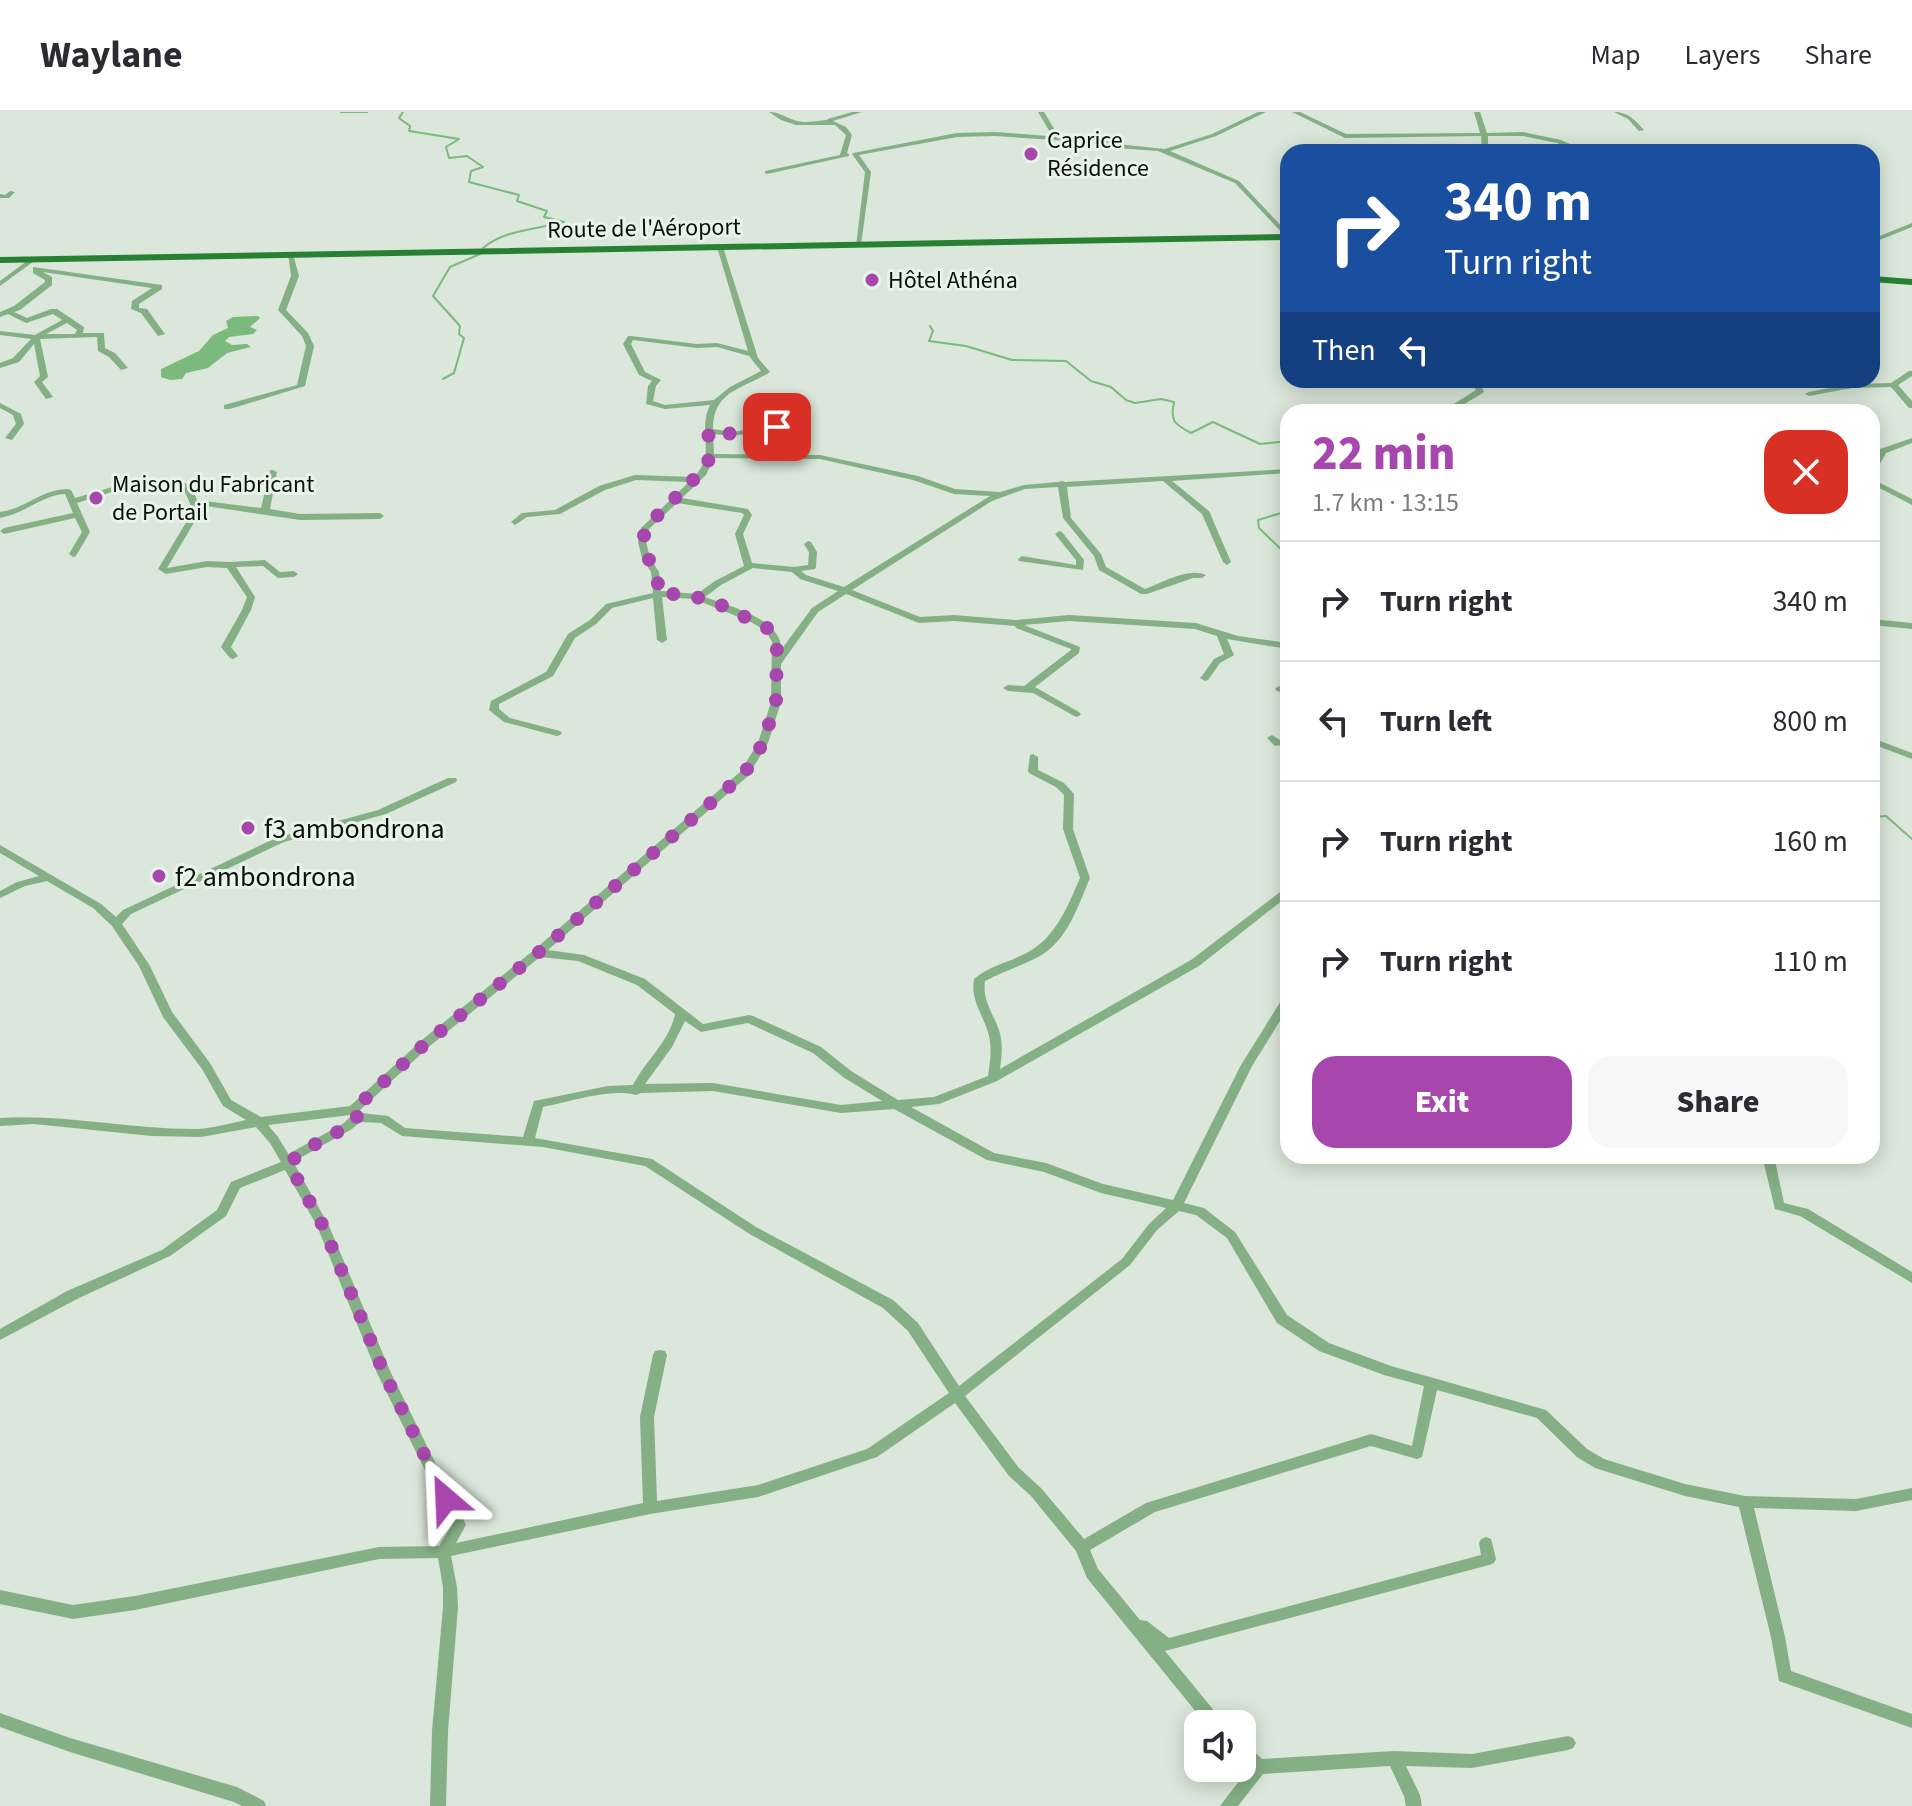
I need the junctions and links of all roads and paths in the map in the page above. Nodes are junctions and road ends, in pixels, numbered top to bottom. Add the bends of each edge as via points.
1 (772, 112) edge
2 (859, 112) edge
3 (1041, 112) edge
4 (1263, 112) edge
5 (1295, 112) edge
6 (1477, 112) edge
7 (1617, 112) edge
8 (830, 120) junction
9 (1641, 130) dead end
10 (1570, 133) dead end
11 (1485, 136) junction
12 (1050, 139) junction
13 (1485, 144) edge
14 (1566, 144) joint
15 (1165, 151) junction
16 (855, 154) junction
17 (843, 155) junction
18 (767, 172) dead end
19 (12, 192) dead end
20 (0, 196) edge
21 (1912, 225) edge
22 (1280, 228) edge
23 (1280, 237) edge
24 (1880, 238) edge
25 (858, 242) junction
26 (720, 247) junction
27 (290, 254) junction
28 (0, 260) edge
29 (36, 262) junction
30 (1880, 280) edge
31 (1912, 282) edge
32 (0, 284) edge
33 (4, 313) edge
34 (67, 320) junction
35 (0, 333) edge
36 (161, 334) dead end
37 (78, 336) junction
38 (36, 337) junction
39 (754, 354) junction
40 (0, 366) edge
41 (124, 368) dead end
42 (1912, 373) edge
43 (1880, 385) edge
44 (1893, 385) junction
45 (1478, 388) edge
46 (1841, 388) edge
47 (1809, 394) dead end
48 (49, 397) dead end
49 (716, 402) junction
50 (1458, 404) edge
51 (1912, 406) edge
52 (2, 407) edge
53 (227, 407) dead end
54 (777, 427) dead end
55 (709, 431) junction
56 (9, 438) dead end
57 (1912, 440) edge
58 (711, 456) junction
59 (1880, 456) edge
60 (273, 472) dead end
61 (1280, 472) edge
62 (696, 480) junction
63 (1166, 480) junction
64 (1062, 483) junction
65 (1880, 485) edge
66 (1004, 494) junction
67 (677, 500) junction
68 (72, 502) junction
69 (195, 502) junction
70 (1912, 502) edge
71 (265, 511) junction
72 (0, 515) edge
73 (77, 515) junction
74 (380, 516) dead end
75 (515, 522) dead end
76 (4, 531) dead end
77 (1059, 534) dead end
78 (808, 544) dead end
79 (73, 554) dead end
80 (1022, 559) dead end
81 (1080, 560) junction
82 (1098, 562) junction
83 (1227, 562) dead end
84 (230, 565) junction
85 (750, 566) junction
86 (794, 570) junction
87 (294, 574) dead end
88 (1202, 575) dead end
89 (847, 591) junction
90 (659, 594) junction
91 (699, 597) junction
92 (1015, 623) junction
93 (1880, 623) edge
94 (1912, 626) edge
95 (1221, 634) junction
96 (662, 640) dead end
97 (1280, 645) edge
98 (233, 656) dead end
99 (776, 664) junction
100 (1205, 678) dead end
101 (1008, 688) dead end
102 (1028, 688) junction
103 (1076, 714) dead end
104 (557, 733) dead end
105 (1272, 738) dead end
106 (1280, 743) edge
107 (1880, 744) edge
108 (1912, 756) edge
109 (1033, 757) dead end
110 (452, 780) dead end
111 (0, 848) edge
112 (48, 877) junction
113 (0, 895) edge
114 (1280, 897) edge
115 (116, 923) junction
116 (538, 953) junction
117 (1280, 1012) edge
118 (681, 1013) junction
119 (993, 1078) junction
120 (636, 1091) junction
121 (897, 1105) junction
122 (355, 1114) junction
123 (0, 1122) edge
124 (259, 1122) junction
125 (528, 1141) junction
126 (289, 1164) junction
127 (1770, 1164) edge
128 (1176, 1206) junction
129 (1912, 1278) edge
130 (0, 1335) edge
131 (660, 1355) dead end
132 (1432, 1382) junction
133 (957, 1395) junction
134 (1912, 1494) edge
135 (1745, 1502) junction
136 (650, 1508) junction
137 (1486, 1543) dead end
138 (1082, 1547) junction
139 (443, 1552) junction
140 (0, 1597) edge
141 (1128, 1616) junction
142 (1202, 1710) edge
143 (0, 1720) edge
144 (1912, 1721) edge
145 (1568, 1743) dead end
146 (1394, 1758) junction
147 (1256, 1764) edge
148 (1259, 1767) junction
149 (258, 1806) edge
150 (438, 1806) edge
151 (1228, 1806) edge
152 (1414, 1806) edge

1 - 8 street via 798,124
2 - 8 street
3 - 12 street via 1053,132
4 - 15 street
5 - 11 street via 1345,136
6 - 11 street
7 - 9 street
8 - 17 street via 849,132
10 - 14 street
11 - 13 street
11 - 14 street via 1523,134
12 - 15 street
12 - 16 street via 957,135
15 - 22 street via 1237,182
16 - 17 street
16 - 25 street via 868,172
17 - 18 street
19 - 20 street
21 - 24 street
23 - 25 main road, Route de l'Aéroport
25 - 26 main road, Route de l'Aéroport
26 - 27 main road, Route de l'Aéroport
26 - 39 street
27 - 29 main road, Route de l'Aéroport
27 - 53 street via 295,276 282,310 310,346 301,386
28 - 29 main road, Route de l'Aéroport
29 - 32 street
29 - 33 street via 49,283
29 - 36 street via 159,287 135,303 135,309 144,311
30 - 31 main road
33 - 34 street via 26,321 54,311
34 - 37 street via 81,329
34 - 38 street
35 - 38 street
37 - 38 street
37 - 41 street via 101,335 101,349
38 - 40 street via 16,360
38 - 48 street via 44,377 38,382
39 - 49 street via 766,372
39 - 49 street via 717,345 631,338 627,344 642,373 657,380 649,402 665,407
42 - 44 street
43 - 44 street
44 - 51 street
45 - 50 street
46 - 47 street
49 - 55 street
52 - 56 street via 17,414 20,424
54 - 55 street via 733,434
55 - 58 street
57 - 59 street
58 - 62 street
58 - 66 street via 820,457 954,491
60 - 71 street
61 - 63 street
62 - 67 street
62 - 75 street via 635,477 557,512 525,515
63 - 64 street
63 - 83 street via 1206,513
64 - 66 street
64 - 82 street via 1067,518
65 - 70 street
66 - 89 street
67 - 85 street via 745,511 740,547
67 - 90 street via 645,528 642,542
68 - 69 street via 133,483 180,482
68 - 72 street via 64,491
68 - 73 street
69 - 71 street
69 - 84 street via 197,511 162,569
71 - 74 street via 300,517
73 - 76 street
73 - 79 street via 86,532
77 - 81 street
78 - 86 street via 812,567
80 - 81 street via 1080,568
81 - 82 street
82 - 88 street via 1117,580 1144,592
84 - 87 street via 265,563 278,575
84 - 98 street via 251,597 226,647
85 - 86 street
85 - 91 street
86 - 89 street
89 - 92 street via 919,620
89 - 99 street via 815,610
90 - 91 street
90 - 96 street
90 - 104 street via 609,606 571,636 550,674 494,703 494,710 507,720
91 - 99 street via 769,629 777,642
92 - 95 street via 1069,618 1196,626
92 - 102 street via 1076,651
93 - 94 street
95 - 97 street
95 - 100 street via 1229,655
99 - 116 street via 776,702 763,743 744,774
101 - 102 street
102 - 103 street
105 - 106 street
107 - 108 street
109 - 119 street via 1033,771 1069,794 1067,838 1085,878 1053,940 980,979 977,992 997,1052
110 - 115 street via 382,812 280,840 127,912
111 - 112 street
112 - 113 street
112 - 115 street
114 - 119 street via 1195,963
115 - 124 street via 167,1014 227,1103
116 - 118 street via 580,958 641,982
116 - 122 street via 427,1042
117 - 128 street via 1247,1065
118 - 120 street via 673,1041 644,1071
118 - 121 street via 701,1028 749,1019 817,1050
119 - 121 street via 935,1101
120 - 121 street via 713,1087 841,1109
120 - 125 street via 608,1090 538,1104
121 - 128 street via 991,1157
122 - 124 street
122 - 125 street via 384,1119 402,1132
122 - 126 street via 348,1126
123 - 124 street via 201,1133
124 - 126 street
125 - 133 street via 648,1162 791,1253 859,1286 913,1327
126 - 130 street via 235,1185 222,1213 166,1253
126 - 139 street via 323,1226 384,1373 459,1525
127 - 129 street via 1779,1206 1804,1212
128 - 132 street via 1200,1211 1231,1235 1282,1319 1324,1347
128 - 133 street via 1126,1262
131 - 136 street via 647,1417
132 - 135 street via 1541,1414 1600,1464
132 - 138 street via 1417,1453 1371,1440 1151,1507
133 - 136 street via 872,1453 758,1491
133 - 138 street via 1014,1472
134 - 135 street via 1856,1505
135 - 144 street via 1784,1676
136 - 139 street
137 - 141 street via 1489,1559 1167,1645
138 - 141 street via 1092,1573
139 - 140 street via 379,1553 73,1612
139 - 150 street via 450,1614
141 - 142 street
143 - 149 street
145 - 146 street via 1472,1761
146 - 148 street
146 - 152 street
147 - 148 street
148 - 151 street

